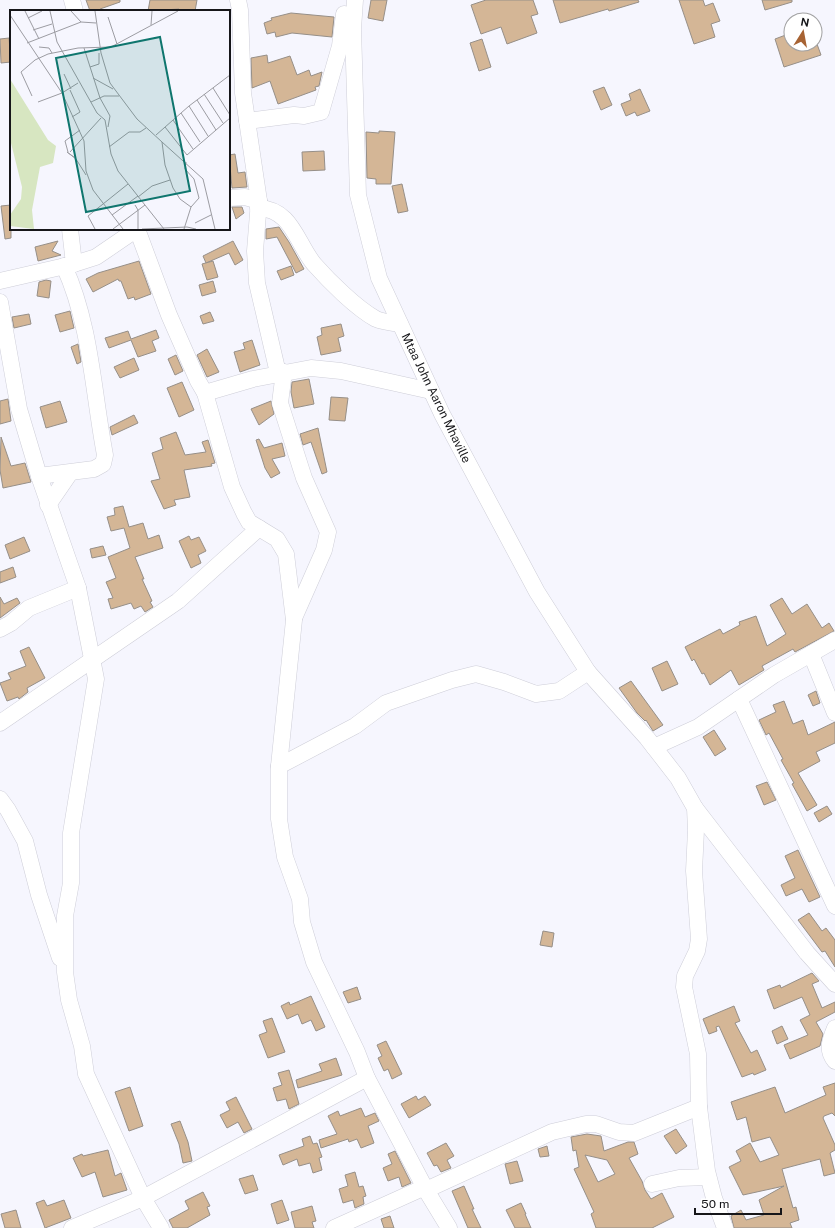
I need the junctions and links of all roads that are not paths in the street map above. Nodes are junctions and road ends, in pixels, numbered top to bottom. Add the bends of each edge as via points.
1 (72, 0) edge
2 (238, 0) edge
3 (345, 0) edge
4 (355, 0) edge
5 (75, 10) edge
6 (248, 121) junction
7 (230, 198) edge
8 (258, 205) junction
9 (70, 230) edge
10 (136, 230) edge
11 (137, 230) edge
12 (69, 265) junction
13 (0, 282) edge
14 (0, 302) edge
15 (400, 324) junction
16 (281, 373) junction
17 (432, 391) junction
18 (205, 393) junction
19 (70, 473) junction
20 (38, 476) junction
21 (48, 505) junction
22 (259, 528) junction
23 (78, 588) junction
24 (294, 618) junction
25 (0, 629) edge
26 (835, 640) edge
27 (811, 654) junction
28 (91, 661) junction
29 (588, 672) junction
30 (738, 699) junction
31 (835, 713) edge
32 (0, 722) edge
33 (654, 747) junction
34 (280, 766) junction
35 (0, 799) edge
36 (695, 808) junction
37 (835, 906) edge
38 (65, 972) junction
39 (835, 984) edge
40 (835, 1028) edge
41 (835, 1061) edge
42 (367, 1078) junction
43 (699, 1107) junction
44 (708, 1177) junction
45 (652, 1184) dead end
46 (426, 1189) junction
47 (143, 1198) junction
48 (443, 1226) edge
49 (72, 1228) edge
50 (161, 1228) edge
51 (334, 1228) edge
52 (725, 1228) edge

1 - 5 street
2 - 6 street via 243,93
3 - 6 street via 340,46 322,112
4 - 15 street, Mtaa John Aaron Mhaville via 353,29 358,195 378,278
6 - 8 street
7 - 8 street via 245,197
8 - 15 street via 278,213 288,222 313,263 341,292 377,319
8 - 16 street via 255,251 257,283
9 - 12 street
10 - 12 street via 96,257
11 - 18 street via 170,315
12 - 13 street
12 - 19 street via 87,345 105,455 100,467
14 - 20 street via 19,409
15 - 17 street, Mtaa John Aaron Mhaville
16 - 17 street via 311,368 341,370
16 - 18 street
16 - 24 street via 280,403 304,478 328,532 324,550
17 - 29 street, Mtaa John Aaron Mhaville via 537,592
18 - 22 street via 232,487 249,522
19 - 20 street
19 - 21 street
20 - 21 street
21 - 23 street
22 - 24 street via 277,539 286,554
22 - 28 street via 178,601
23 - 25 street via 29,608 12,623
23 - 28 street
24 - 34 street
26 - 27 street
27 - 30 street
27 - 31 street
28 - 32 street
28 - 38 street via 96,679 71,833 71,883 64,916
29 - 33 street, Mtaa John Aaron Mhaville via 627,713
29 - 34 street via 559,691 536,694 476,674 452,680 386,703 355,726
30 - 33 street via 698,727
30 - 37 street
33 - 36 street, Mtaa John Aaron Mhaville via 678,778
34 - 42 street via 279,819 285,857 300,899 302,922 314,962
35 - 38 street via 25,841 39,896
36 - 39 street, Mtaa John Aaron Mhaville via 806,952
36 - 43 street via 694,871 699,939 697,951 684,982 698,1054
38 - 47 street via 86,1074
40 - 41 street via 829,1051
42 - 46 street
42 - 47 street
43 - 44 street
43 - 46 street via 634,1133 586,1124 552,1132
44 - 45 street via 679,1178
44 - 52 street
46 - 48 street
46 - 51 street
47 - 49 street
47 - 50 street

